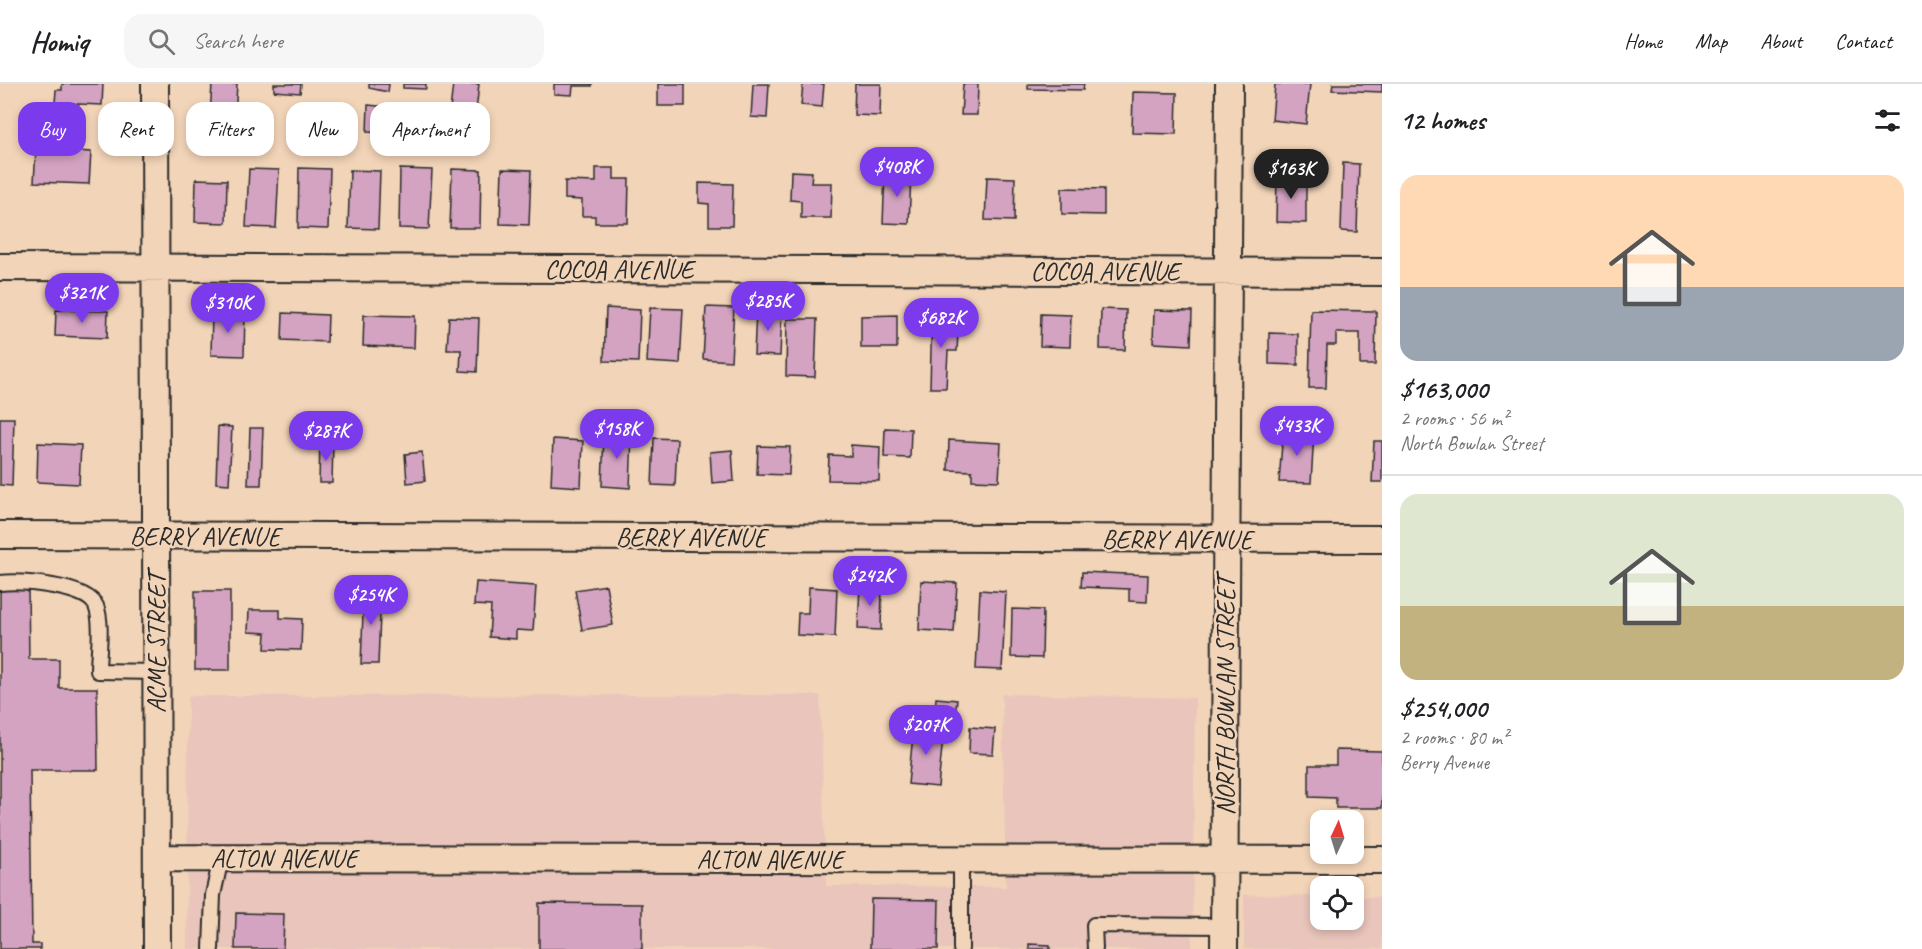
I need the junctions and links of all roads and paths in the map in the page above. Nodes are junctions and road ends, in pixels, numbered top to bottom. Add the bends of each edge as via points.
1 (155, 84) edge
2 (1229, 84) edge
3 (0, 267) edge
4 (156, 267) junction
5 (1228, 271) junction
6 (1382, 272) edge
7 (0, 535) edge
8 (155, 536) junction
9 (1225, 539) junction
10 (1382, 539) edge
11 (0, 583) edge
12 (156, 672) junction
13 (157, 858) junction
14 (221, 858) junction
15 (961, 859) junction
16 (1225, 859) junction
17 (1382, 860) edge
18 (1224, 938) edge
19 (157, 949) edge
20 (211, 949) edge
21 (961, 949) edge
22 (1095, 949) edge

1 - 4 street, ACME STREET
2 - 5 street, NORTH BOWLAN STREET
3 - 4 street, COCOA AVENUE
4 - 5 street, COCOA AVENUE
4 - 8 street, ACME STREET
5 - 6 street, COCOA AVENUE
5 - 9 street, NORTH BOWLAN STREET
7 - 8 street, BERRY AVENUE
8 - 9 street, BERRY AVENUE
8 - 12 street, ACME STREET
9 - 10 street, BERRY AVENUE
9 - 16 street, NORTH BOWLAN STREET
11 - 12 lane via 51,586 84,596 98,612 98,671
12 - 13 street, ACME STREET
13 - 14 street, ALTON AVENUE
13 - 19 street, ACME STREET
14 - 15 street, ALTON AVENUE
14 - 20 lane via 213,895
15 - 16 street, ALTON AVENUE
15 - 21 lane
16 - 17 street, ALTON AVENUE
16 - 18 street, NORTH BOWLAN STREET
18 - 22 lane via 1094,925

